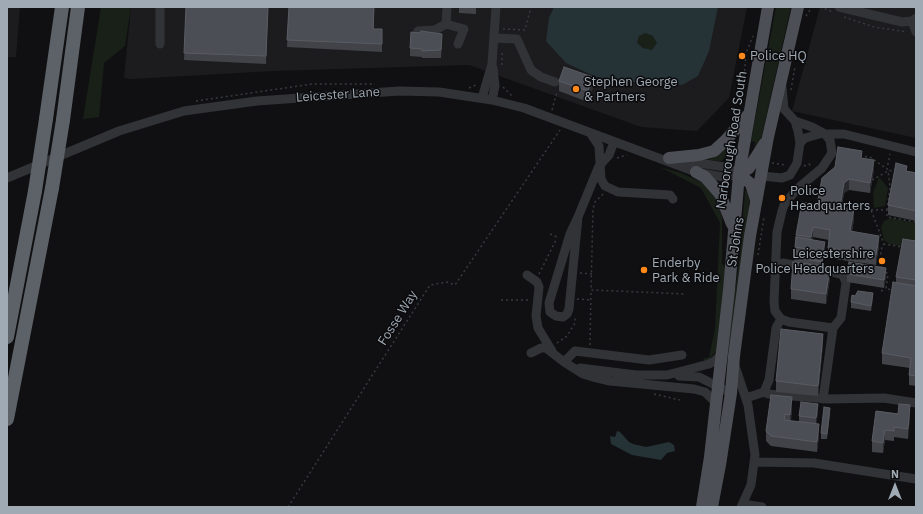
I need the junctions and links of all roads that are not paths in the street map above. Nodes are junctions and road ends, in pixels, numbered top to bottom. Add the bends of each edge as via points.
1 (62, 7) edge
2 (78, 7) edge
3 (160, 7) edge
4 (447, 7) edge
5 (496, 7) edge
6 (768, 7) edge
7 (798, 7) edge
8 (839, 12) edge
9 (914, 19) edge
10 (446, 24) junction
11 (418, 31) edge
12 (916, 32) edge
13 (498, 38) junction
14 (160, 44) dead end
15 (458, 44) dead end
16 (781, 80) junction
17 (555, 82) dead end
18 (491, 83) junction
19 (482, 98) junction
20 (492, 100) junction
21 (748, 115) junction
22 (795, 121) junction
23 (591, 134) junction
24 (824, 134) junction
25 (768, 137) junction
26 (614, 142) junction
27 (800, 144) junction
28 (916, 152) edge
29 (664, 157) junction
30 (599, 166) junction
31 (696, 172) junction
32 (739, 174) junction
33 (766, 177) junction
34 (7, 179) edge
35 (673, 199) dead end
36 (761, 207) junction
37 (578, 217) junction
38 (733, 230) junction
39 (776, 265) junction
40 (527, 275) dead end
41 (782, 319) junction
42 (833, 328) junction
43 (7, 337) edge
44 (553, 352) junction
45 (531, 353) dead end
46 (722, 353) junction
47 (682, 355) dead end
48 (611, 356) junction
49 (734, 360) junction
50 (567, 364) junction
51 (595, 370) junction
52 (667, 375) junction
53 (718, 387) junction
54 (705, 392) junction
55 (764, 392) junction
56 (731, 393) junction
57 (745, 396) junction
58 (822, 399) junction
59 (716, 403) junction
60 (916, 403) edge
61 (7, 419) edge
62 (710, 457) junction
63 (754, 462) junction
64 (916, 479) edge
65 (742, 505) edge
66 (702, 507) edge
67 (712, 507) edge
68 (762, 507) edge

1 - 43 highway, bridge via 35,191
2 - 61 highway, bridge via 40,260
3 - 14 street
4 - 10 street
5 - 13 street
6 - 21 main road, Narborough Road South
7 - 16 main road, St Johns
8 - 9 street via 902,22
9 - 12 street
10 - 11 street via 435,30
10 - 15 street via 464,29
13 - 17 street via 517,39 531,70
13 - 18 street
16 - 22 street via 784,109
16 - 25 main road, St Johns
18 - 19 street
18 - 20 street
19 - 20 street, Leicester Lane
19 - 34 street, Leicester Lane via 439,92 399,91 210,106 164,116 119,131
20 - 23 street, Leicester Lane via 524,108
21 - 29 main road via 714,151 699,155
21 - 32 main road, Narborough Road South
22 - 24 street
22 - 27 street
23 - 26 street, Leicester Lane
23 - 30 street via 599,146
24 - 27 street via 805,138
24 - 28 street via 844,134
24 - 39 street via 832,153 822,168 796,190 784,205 777,232
25 - 32 main road via 754,162
25 - 33 main road, St Johns
26 - 29 street, Leicester Lane
26 - 30 street via 609,155
27 - 33 street via 796,167 792,173 782,178
29 - 31 street, Leicester Lane
29 - 32 street, Leicester Lane via 725,166
30 - 35 street via 601,178 609,188 618,192 670,195
30 - 37 street
31 - 32 street, Leicester Lane via 724,177
31 - 38 main road via 705,177 720,194
32 - 33 main road
32 - 36 main road via 751,184
32 - 38 main road, Narborough Road South
33 - 36 main road, St Johns
36 - 49 main road, St Johns
37 - 37 street via 569,309 563,317 556,316 550,312 550,298 570,234
38 - 46 main road, St Johns
39 - 41 street via 774,302 775,311
39 - 42 street via 784,263 825,269 843,275 846,283 841,318
40 - 44 street via 537,282 539,287 536,316 538,328
41 - 42 street
41 - 55 street via 776,328 769,380
42 - 58 street
44 - 45 street via 541,348
44 - 50 street
46 - 52 street via 709,364
46 - 53 main road, St Johns
47 - 48 street via 649,360
48 - 50 street via 575,351
48 - 51 street via 604,366
49 - 53 main road
49 - 56 main road, St Johns
49 - 57 street
50 - 51 street
50 - 54 street via 583,374 610,381 656,384
51 - 52 street via 636,375
52 - 53 street via 699,377
53 - 54 street
53 - 56 street
53 - 59 main road, St Johns
54 - 59 street
55 - 57 street
55 - 58 street
56 - 57 street
56 - 62 street via 722,404 717,442
56 - 67 main road, St Johns
57 - 63 street
58 - 60 street via 840,402 884,398
59 - 62 main road, St Johns
62 - 66 main road, St Johns
63 - 64 street via 814,463
63 - 65 street via 751,486
65 - 68 street

